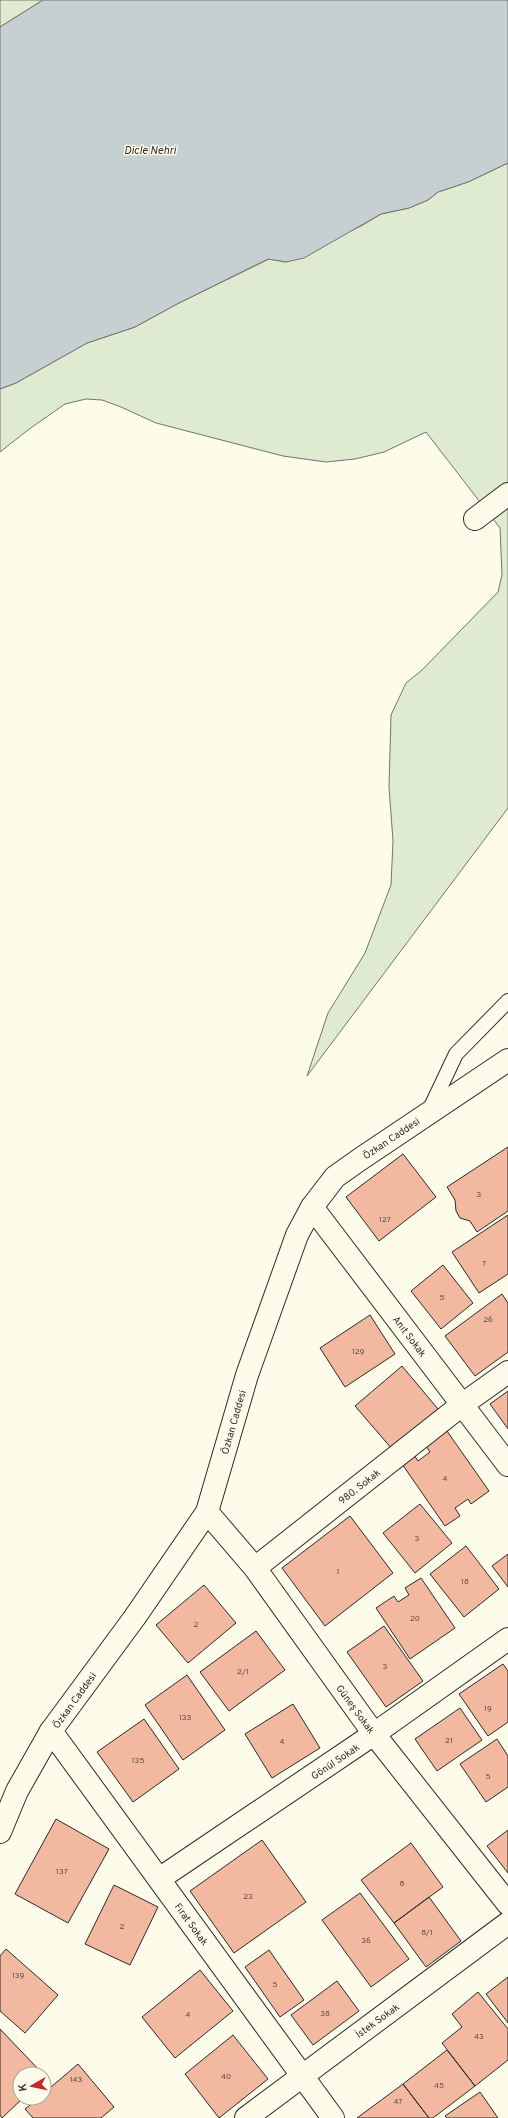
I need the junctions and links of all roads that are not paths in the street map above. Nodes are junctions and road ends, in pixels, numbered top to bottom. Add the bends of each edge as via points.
1 (508, 494) edge
2 (475, 519) dead end
3 (508, 1001) edge
4 (508, 1060) edge
5 (429, 1113) junction
6 (312, 1207) junction
7 (508, 1372) edge
8 (463, 1404) junction
9 (508, 1466) edge
10 (207, 1512) junction
11 (255, 1568) junction
12 (508, 1639) edge
13 (51, 1731) junction
14 (374, 1734) junction
15 (0, 1832) edge
16 (159, 1879) junction
17 (508, 1904) edge
18 (508, 1923) edge
19 (302, 2075) junction
20 (246, 2118) edge
21 (333, 2118) edge

1 - 2 street
3 - 5 lane via 456,1054
4 - 5 street, Özkan Caddesi
5 - 6 street, Özkan Caddesi via 336,1177
6 - 8 street, Anıt Sokak
6 - 10 street, Özkan Caddesi via 297,1234 246,1375
7 - 8 street, 980. Sokak
8 - 9 street, Anıt Sokak
8 - 11 street, 980. Sokak
10 - 11 street, Güneş Sokak
10 - 13 street, Özkan Caddesi via 135,1617
11 - 14 street, Güneş Sokak
12 - 14 street, Gönül Sokak
13 - 15 street, Özkan Caddesi via 17,1791
13 - 16 street, Fırat Sokak
14 - 16 street, Gönül Sokak
14 - 17 street, Güneş Sokak
16 - 19 street, Fırat Sokak
18 - 19 street, İstek Sokak
19 - 20 street, İstek Sokak
19 - 21 street, Fırat Sokak

